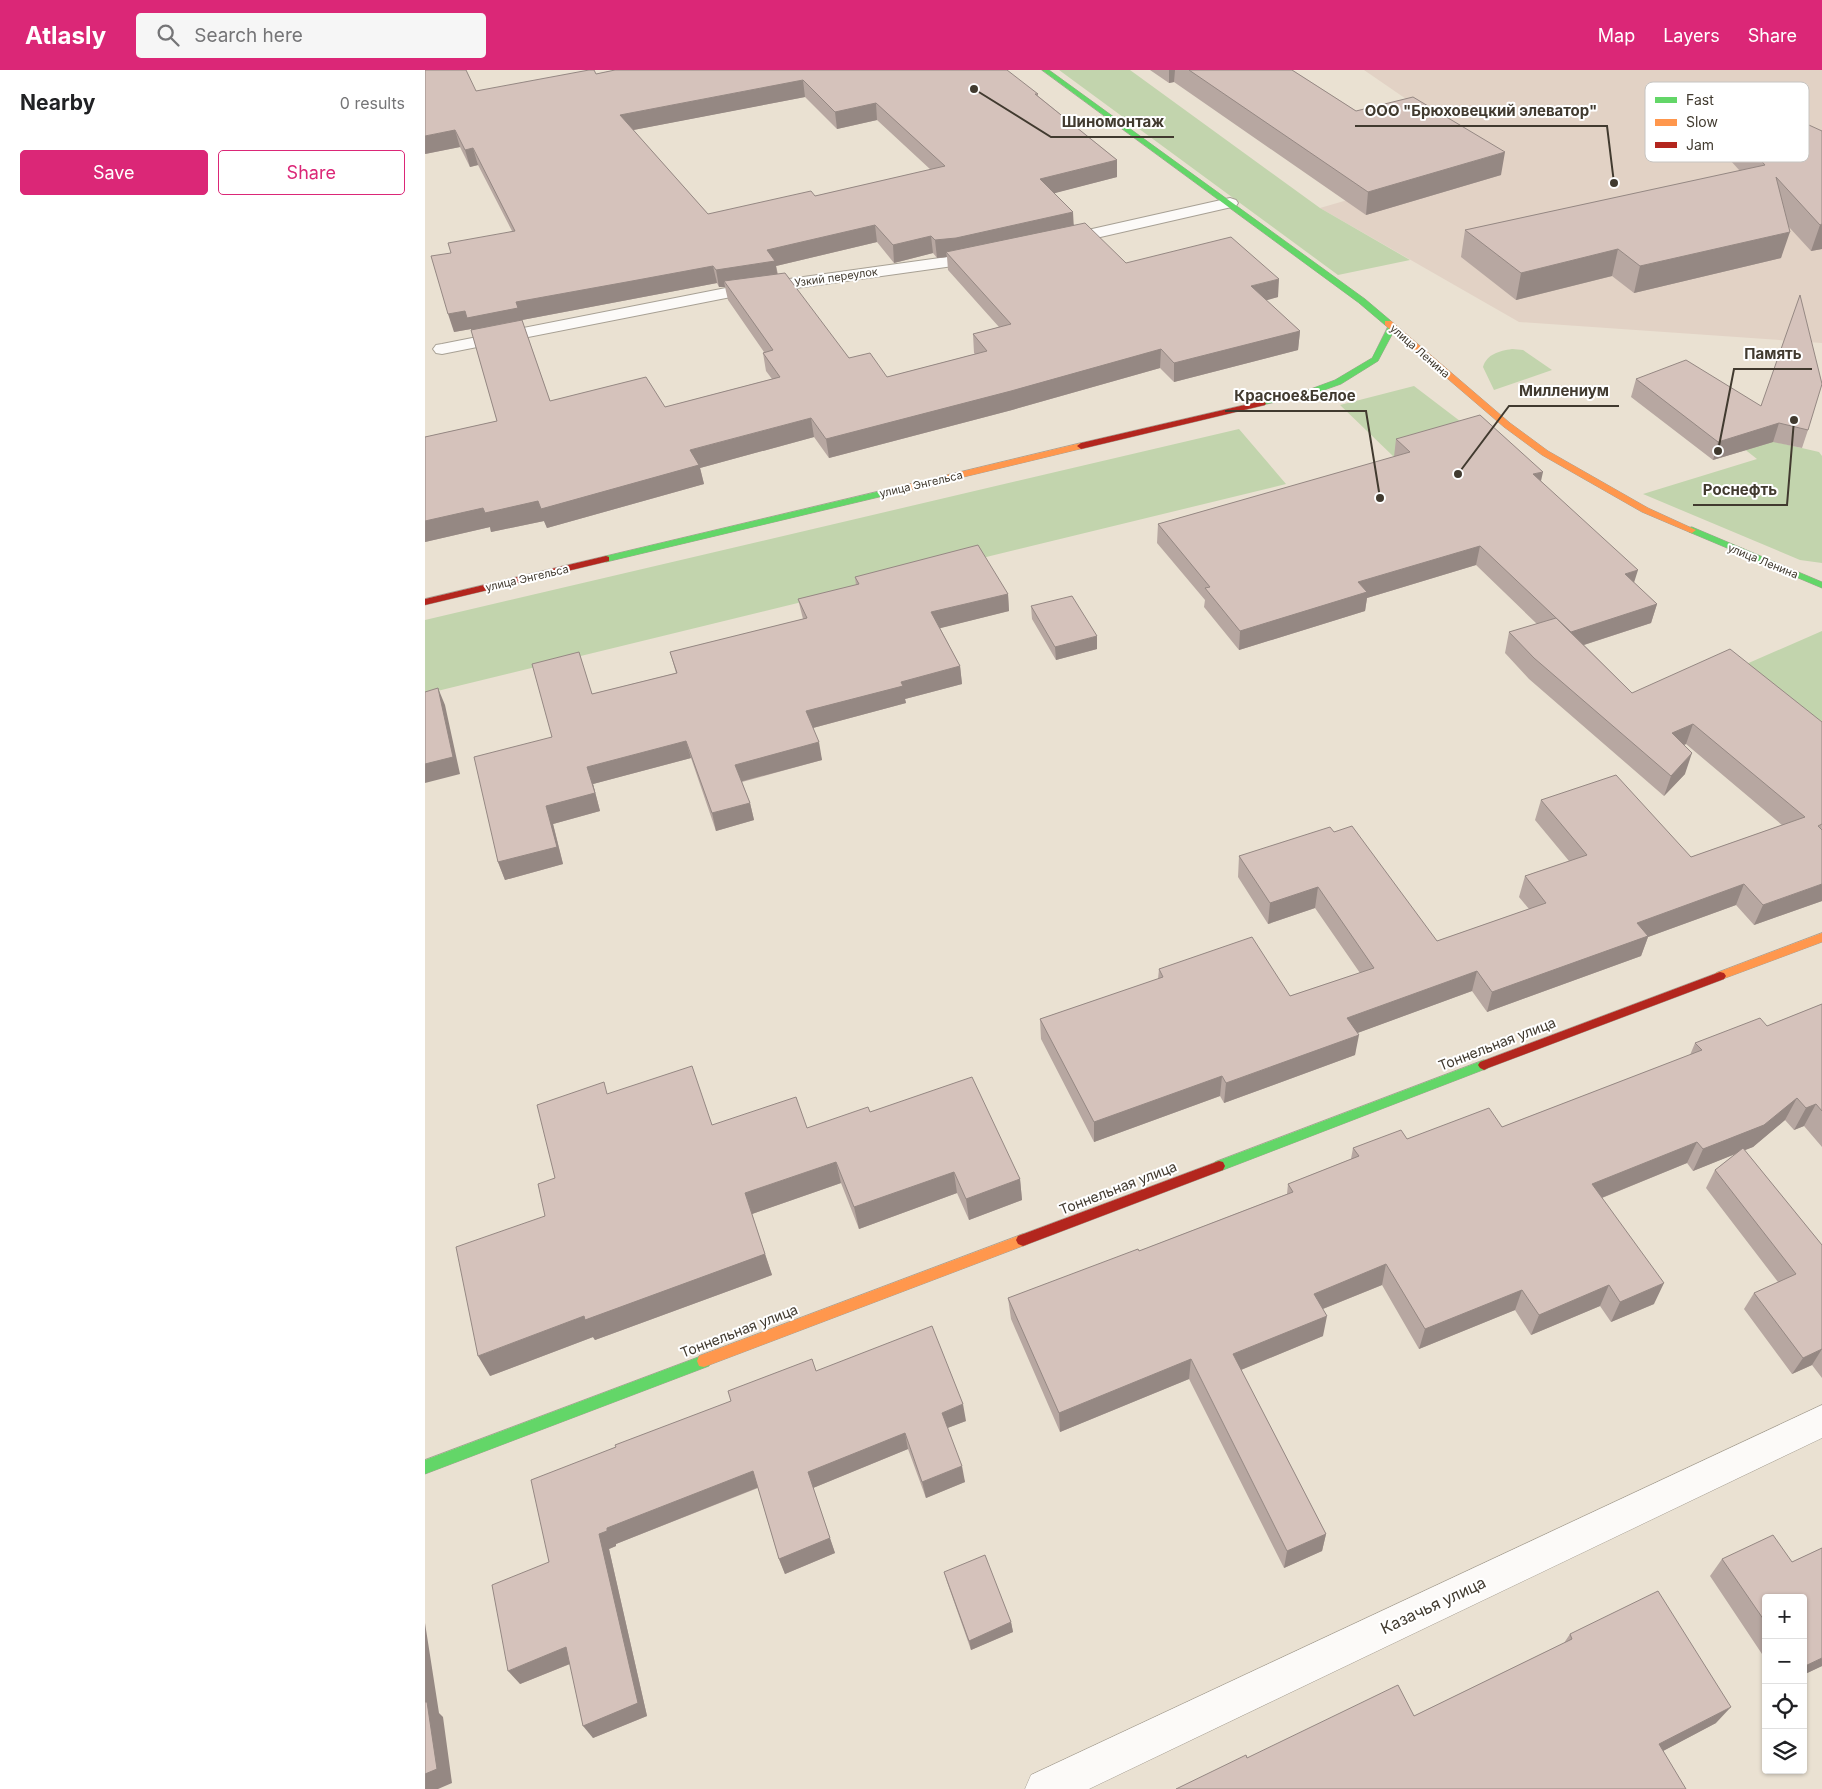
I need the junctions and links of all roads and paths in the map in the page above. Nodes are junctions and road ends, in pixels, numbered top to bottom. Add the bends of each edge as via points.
1 (1045, 70) edge
2 (1230, 203) junction
3 (1041, 246) edge
4 (996, 255) edge
5 (1392, 327) junction
6 (442, 349) dead end
7 (1822, 585) edge
8 (425, 602) edge
9 (1822, 937) edge
10 (1822, 1421) edge
11 (425, 1467) edge
12 (1045, 1789) edge

1 - 2 street, улица Ленина
2 - 3 lane
2 - 5 street, улица Ленина
4 - 6 lane, Узкий переулок via 731,292
5 - 7 street, улица Ленина via 1507,425 1585,477 1653,514
5 - 8 street, улица Энгельса via 1375,359 1338,382 1309,392
9 - 11 street, Тоннельная улица
10 - 12 street, Казачья улица

